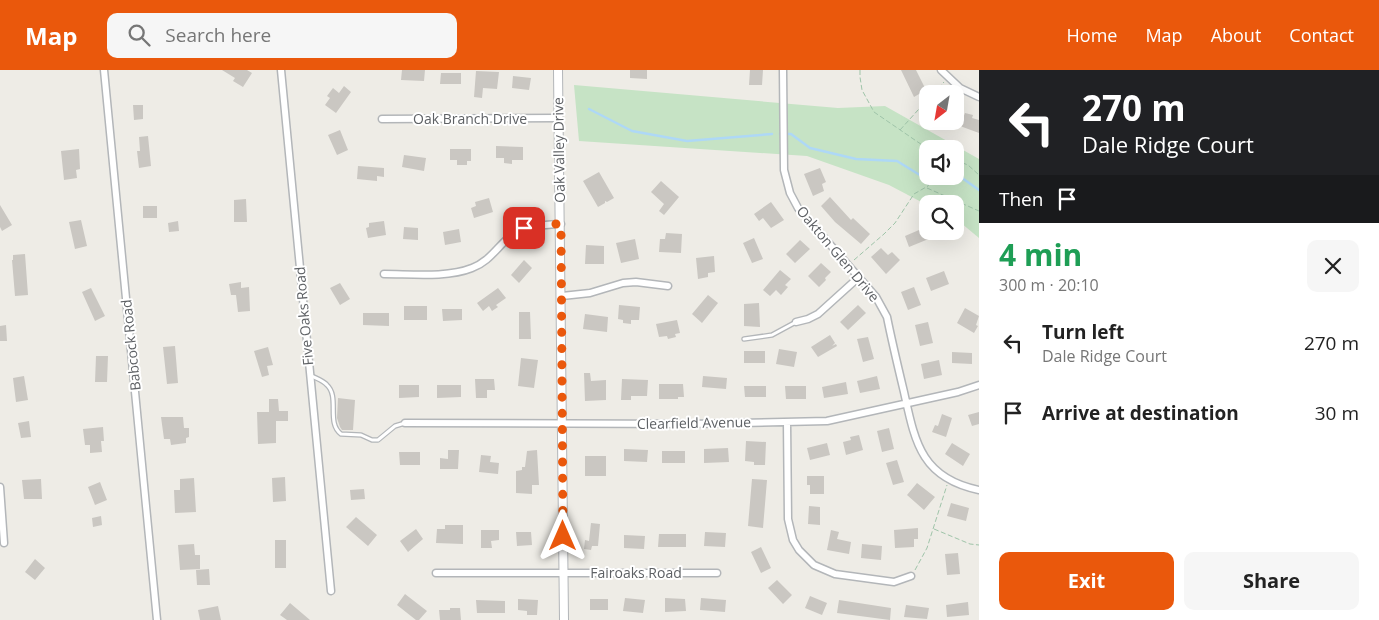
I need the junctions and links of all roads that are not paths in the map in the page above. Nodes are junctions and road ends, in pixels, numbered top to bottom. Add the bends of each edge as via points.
1 (104, 70) edge
2 (281, 70) edge
3 (558, 70) edge
4 (783, 70) edge
5 (941, 70) edge
6 (979, 97) edge
7 (558, 118) junction
8 (382, 119) dead end
9 (561, 224) junction
10 (384, 274) dead end
11 (859, 277) junction
12 (668, 286) dead end
13 (562, 296) junction
14 (796, 322) joint
15 (744, 339) dead end
16 (309, 374) junction
17 (979, 385) edge
18 (906, 404) junction
19 (787, 422) junction
20 (405, 423) joint
21 (562, 423) junction
22 (0, 487) edge
23 (979, 490) edge
24 (4, 543) dead end
25 (717, 573) dead end
26 (436, 574) dead end
27 (563, 574) junction
28 (911, 576) road end
29 (331, 591) dead end
30 (157, 620) edge
31 (564, 620) edge

1 - 30 street, Babcock Road
2 - 16 street, Five Oaks Road
3 - 7 street, Oak Valley Drive
4 - 11 street, Oakton Glen Drive via 784,170 790,193 798,208
5 - 6 street via 960,88
7 - 8 street, Oak Branch Drive
7 - 9 street, Oak Valley Drive
9 - 10 street via 524,228 483,263 464,271
9 - 13 street, Oak Valley Drive
11 - 14 street via 815,316
11 - 18 street, Oakton Glen Drive via 887,317
12 - 13 street via 623,283 590,293
13 - 21 street, Oak Valley Drive
14 - 15 lane via 772,335
16 - 20 lane via 329,386 335,426 340,434 378,440 395,426
16 - 29 street, Five Oaks Road
17 - 18 street, Clearfield Avenue
18 - 19 street, Clearfield Avenue via 838,420
18 - 23 street, Oakton Glen Drive via 919,447 933,468 949,480
19 - 21 street, Clearfield Avenue
19 - 28 street via 788,519 799,550 814,565 834,574 894,582
20 - 21 street, Clearfield Avenue
21 - 27 street, Oak Valley Drive
22 - 24 street
25 - 27 street, Fairoaks Road
26 - 27 street, Fairoaks Road
27 - 31 street, Oak Valley Drive

